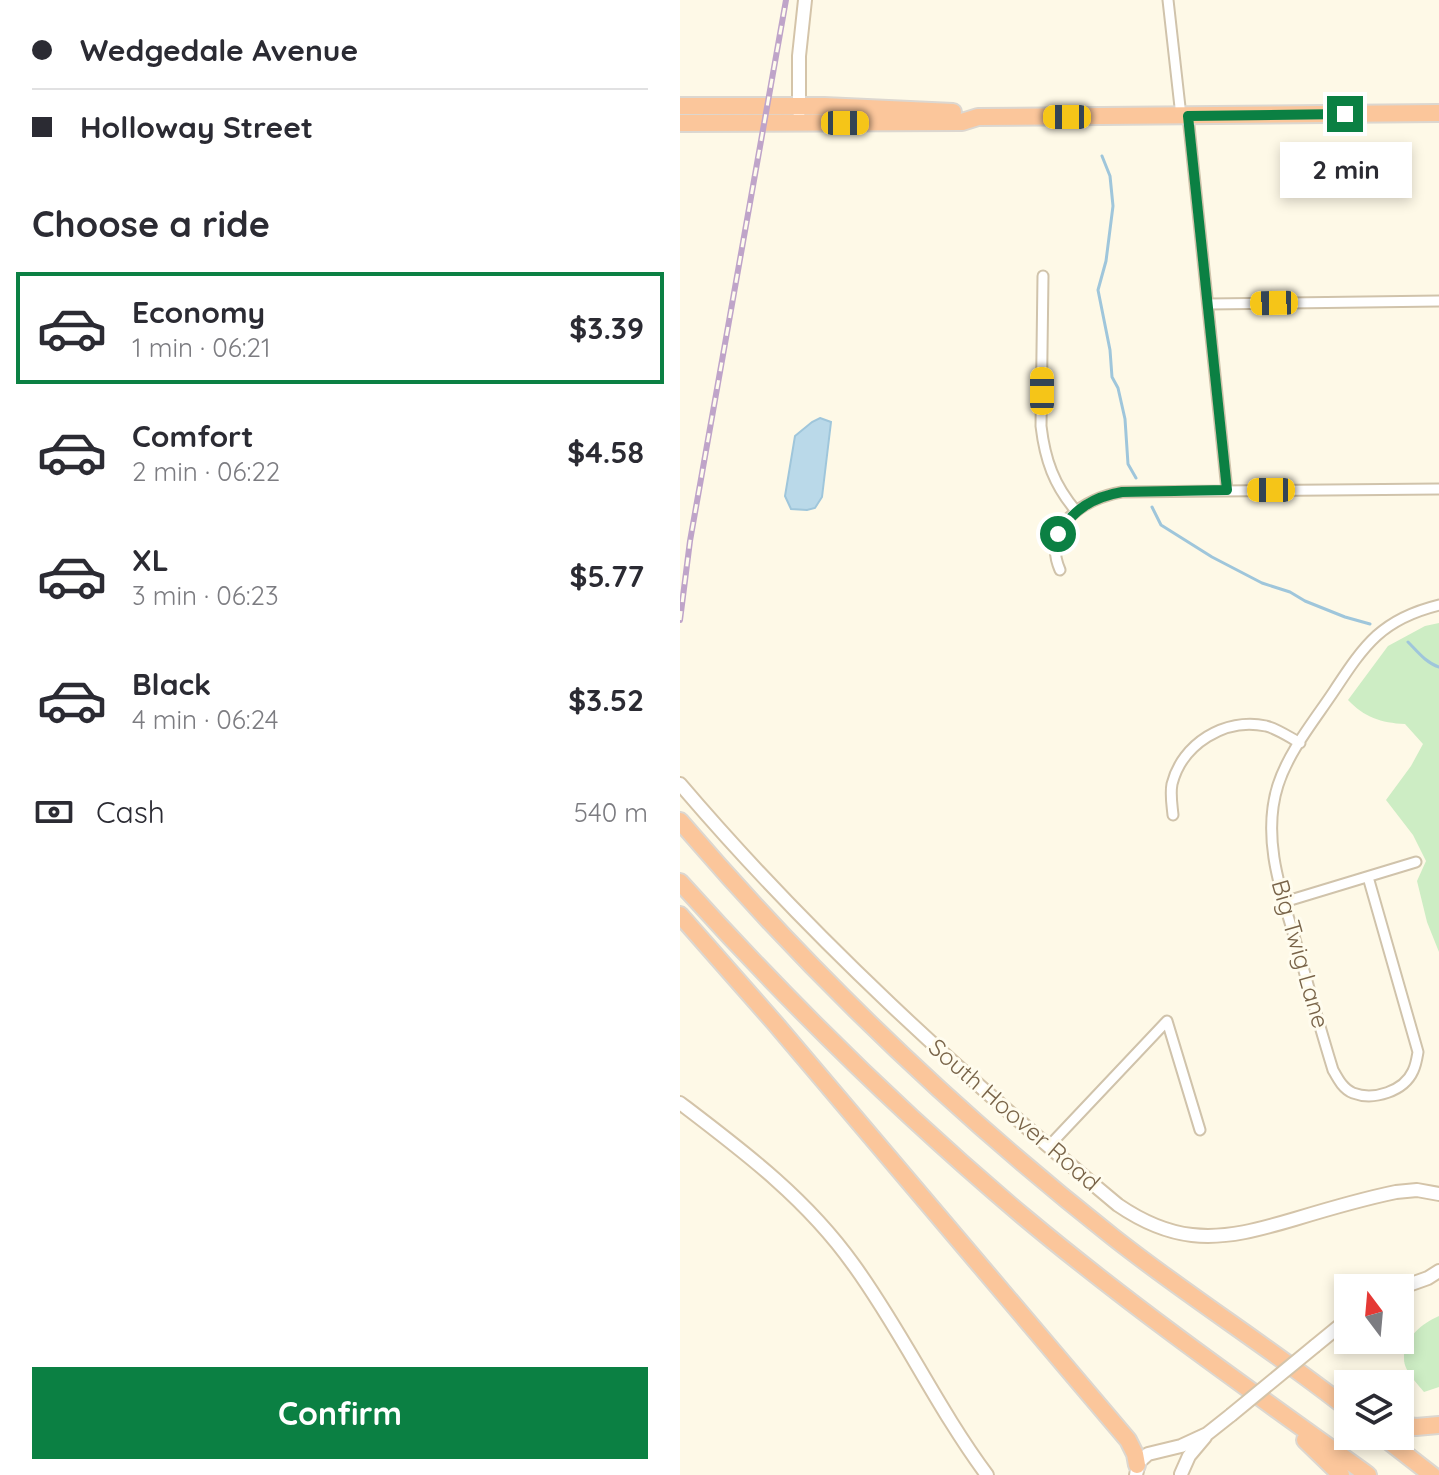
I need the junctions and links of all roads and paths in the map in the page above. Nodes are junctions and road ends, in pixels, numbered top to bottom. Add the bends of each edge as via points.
1 (805, 0) edge
2 (1168, 0) edge
3 (680, 106) edge
4 (1439, 113) edge
5 (799, 114) junction
6 (1184, 116) junction
7 (680, 123) edge
8 (1043, 276) dead end
9 (1439, 301) edge
10 (1208, 304) junction
11 (1439, 489) edge
12 (1227, 490) junction
13 (1076, 511) junction
14 (1060, 570) dead end
15 (1439, 605) edge
16 (1300, 743) junction
17 (680, 784) edge
18 (1173, 815) dead end
19 (680, 821) edge
20 (1416, 862) dead end
21 (1368, 877) junction
22 (680, 882) edge
23 (1284, 902) junction
24 (680, 915) edge
25 (680, 1103) edge
26 (1200, 1130) dead end
27 (1048, 1147) junction
28 (1439, 1194) edge
29 (1435, 1275) edge
30 (1414, 1283) edge
31 (1334, 1330) edge
32 (1334, 1397) edge
33 (1261, 1398) junction
34 (1439, 1425) edge
35 (1414, 1427) edge
36 (1207, 1434) junction
37 (1400, 1450) edge
38 (1163, 1451) junction
39 (1136, 1472) edge
40 (987, 1475) edge
41 (1181, 1475) edge
42 (1341, 1475) edge
43 (1368, 1475) edge
44 (1432, 1475) edge

1 - 5 street
2 - 6 street
3 - 5 highway
4 - 6 highway
5 - 6 highway via 962,122 978,117
5 - 7 highway
6 - 10 street
8 - 13 street via 1043,444 1056,483
9 - 10 street
10 - 12 street
11 - 12 street
12 - 13 street via 1122,492
13 - 14 street via 1055,543
15 - 16 street, Big Twig Lane via 1395,621 1377,634
16 - 18 street via 1274,729 1249,725 1200,741 1187,752 1172,783
16 - 23 street, Big Twig Lane via 1278,787 1272,821
17 - 27 street, South Hoover Road via 831,948
19 - 32 highway via 812,966 989,1134 1177,1286
20 - 21 street
21 - 23 street
21 - 23 street, Big Twig Lane via 1418,1052 1413,1071 1389,1093 1353,1093 1333,1070
22 - 33 highway via 793,1004 962,1163 1088,1268
24 - 39 highway via 1128,1440
25 - 40 street via 767,1170 838,1243
26 - 27 street via 1167,1021
27 - 28 street, South Hoover Road via 1129,1212 1188,1235 1248,1232 1396,1192
29 - 30 street
31 - 36 street, bridge
33 - 42 highway
33 - 43 highway
34 - 35 highway
36 - 38 street
36 - 41 street
37 - 44 highway
38 - 39 street via 1141,1459
38 - 41 street via 1176,1459

